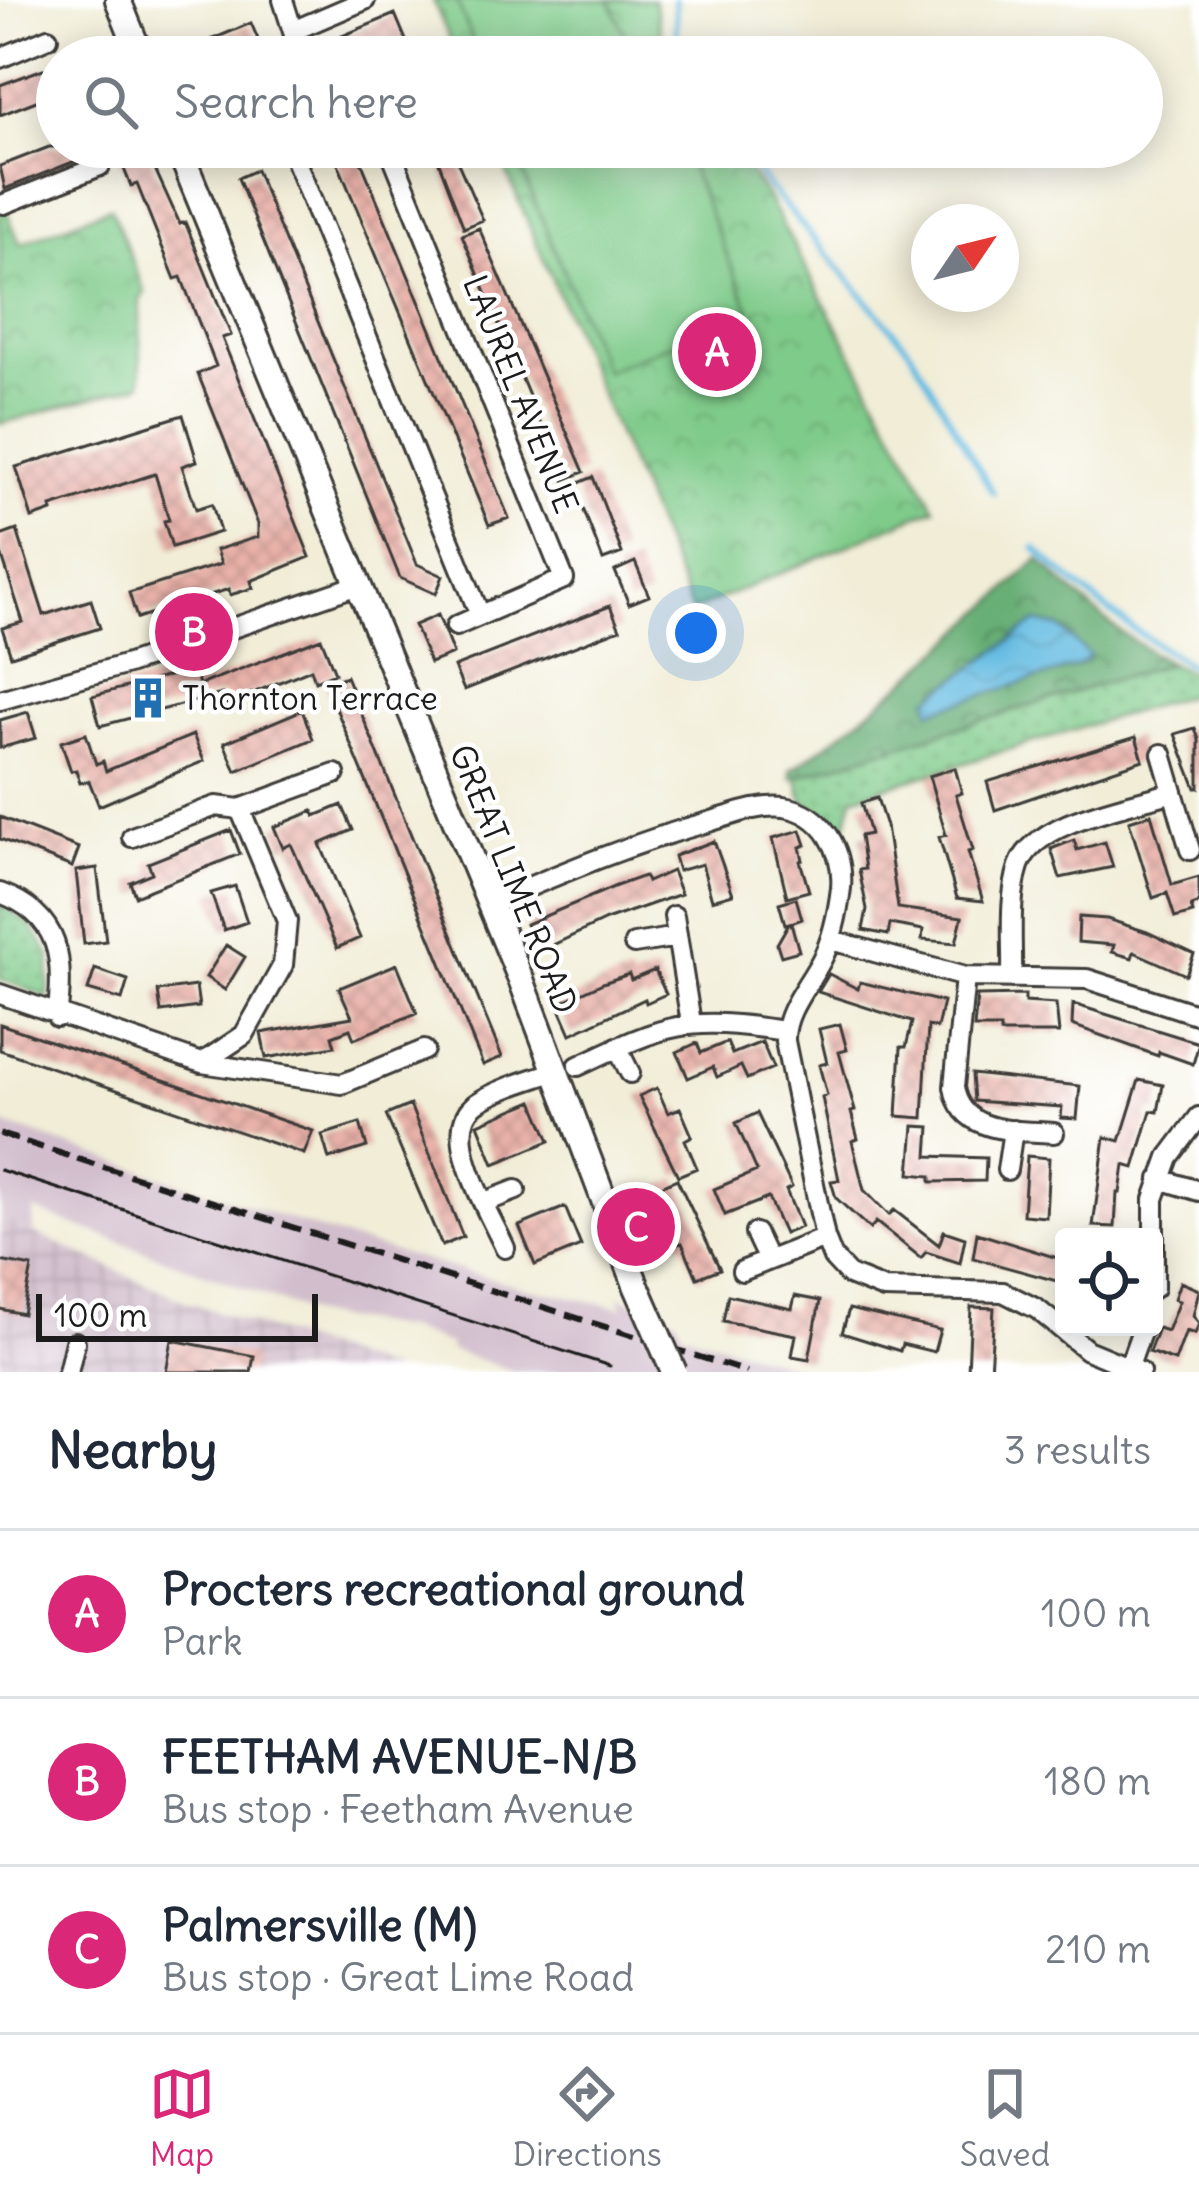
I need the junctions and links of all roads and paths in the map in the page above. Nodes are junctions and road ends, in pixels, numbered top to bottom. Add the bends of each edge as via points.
1 (118, 0) edge
2 (283, 0) edge
3 (364, 0) edge
4 (295, 30) junction
5 (133, 36) edge
6 (296, 36) edge
7 (36, 43) edge
8 (0, 58) edge
9 (95, 168) edge
10 (187, 168) edge
11 (299, 168) edge
12 (398, 168) edge
13 (4, 204) dead end
14 (358, 585) junction
15 (480, 615) junction
16 (456, 626) dead end
17 (0, 700) edge
18 (1162, 754) dead end
19 (335, 774) dead end
20 (1173, 792) junction
21 (239, 809) junction
22 (132, 837) dead end
23 (1190, 850) dead end
24 (0, 893) edge
25 (489, 904) junction
26 (674, 916) dead end
27 (677, 937) junction
28 (831, 940) junction
29 (634, 944) dead end
30 (965, 977) junction
31 (1012, 978) junction
32 (0, 994) edge
33 (1199, 1015) edge
34 (57, 1017) junction
35 (691, 1023) junction
36 (785, 1031) junction
37 (617, 1047) junction
38 (424, 1050) dead end
39 (202, 1063) junction
40 (567, 1068) junction
41 (630, 1073) dead end
42 (1199, 1117) edge
43 (1013, 1130) junction
44 (1054, 1133) dead end
45 (1007, 1170) dead end
46 (1160, 1179) junction
47 (516, 1190) dead end
48 (1199, 1191) edge
49 (485, 1202) junction
50 (1153, 1228) edge
51 (755, 1233) dead end
52 (825, 1238) junction
53 (505, 1249) dead end
54 (767, 1260) junction
55 (742, 1271) dead end
56 (1142, 1336) edge
57 (75, 1342) dead end
58 (1134, 1370) edge
59 (68, 1372) edge
60 (674, 1372) edge

1 - 5 main road
2 - 4 street
3 - 4 street
4 - 6 street
7 - 8 street
9 - 13 street
10 - 14 main road, GREAT LIME ROAD
11 - 15 street
12 - 15 street, LAUREL AVENUE via 564,579
14 - 17 street
14 - 25 main road, GREAT LIME ROAD
15 - 16 street, LAUREL AVENUE
18 - 20 street
19 - 21 street
20 - 23 street
20 - 31 street via 1057,828 1031,847 1016,879
21 - 22 street via 216,806
21 - 39 street via 287,921 283,965 244,1035
24 - 34 street via 52,936 64,970
25 - 28 street via 610,851 748,811 789,808 822,827 840,859
25 - 40 main road, GREAT LIME ROAD
26 - 27 street
27 - 29 street
27 - 35 street
28 - 30 street
28 - 36 street
30 - 31 street
30 - 43 street via 955,1096 979,1124
31 - 33 street via 1087,979
32 - 34 street
34 - 39 street
35 - 36 street
35 - 37 street
36 - 52 street
37 - 40 street
37 - 41 street
38 - 39 street via 342,1084
40 - 49 street via 464,1114 464,1156
40 - 60 main road, GREAT LIME ROAD, bridge via 636,1285
42 - 46 street
43 - 44 street
43 - 45 street
46 - 48 street
46 - 50 street
47 - 49 street
49 - 53 street
51 - 54 street
52 - 54 street
52 - 58 street via 840,1266 871,1287 1004,1292 1087,1350
54 - 55 street
56 - 58 street
57 - 59 street

